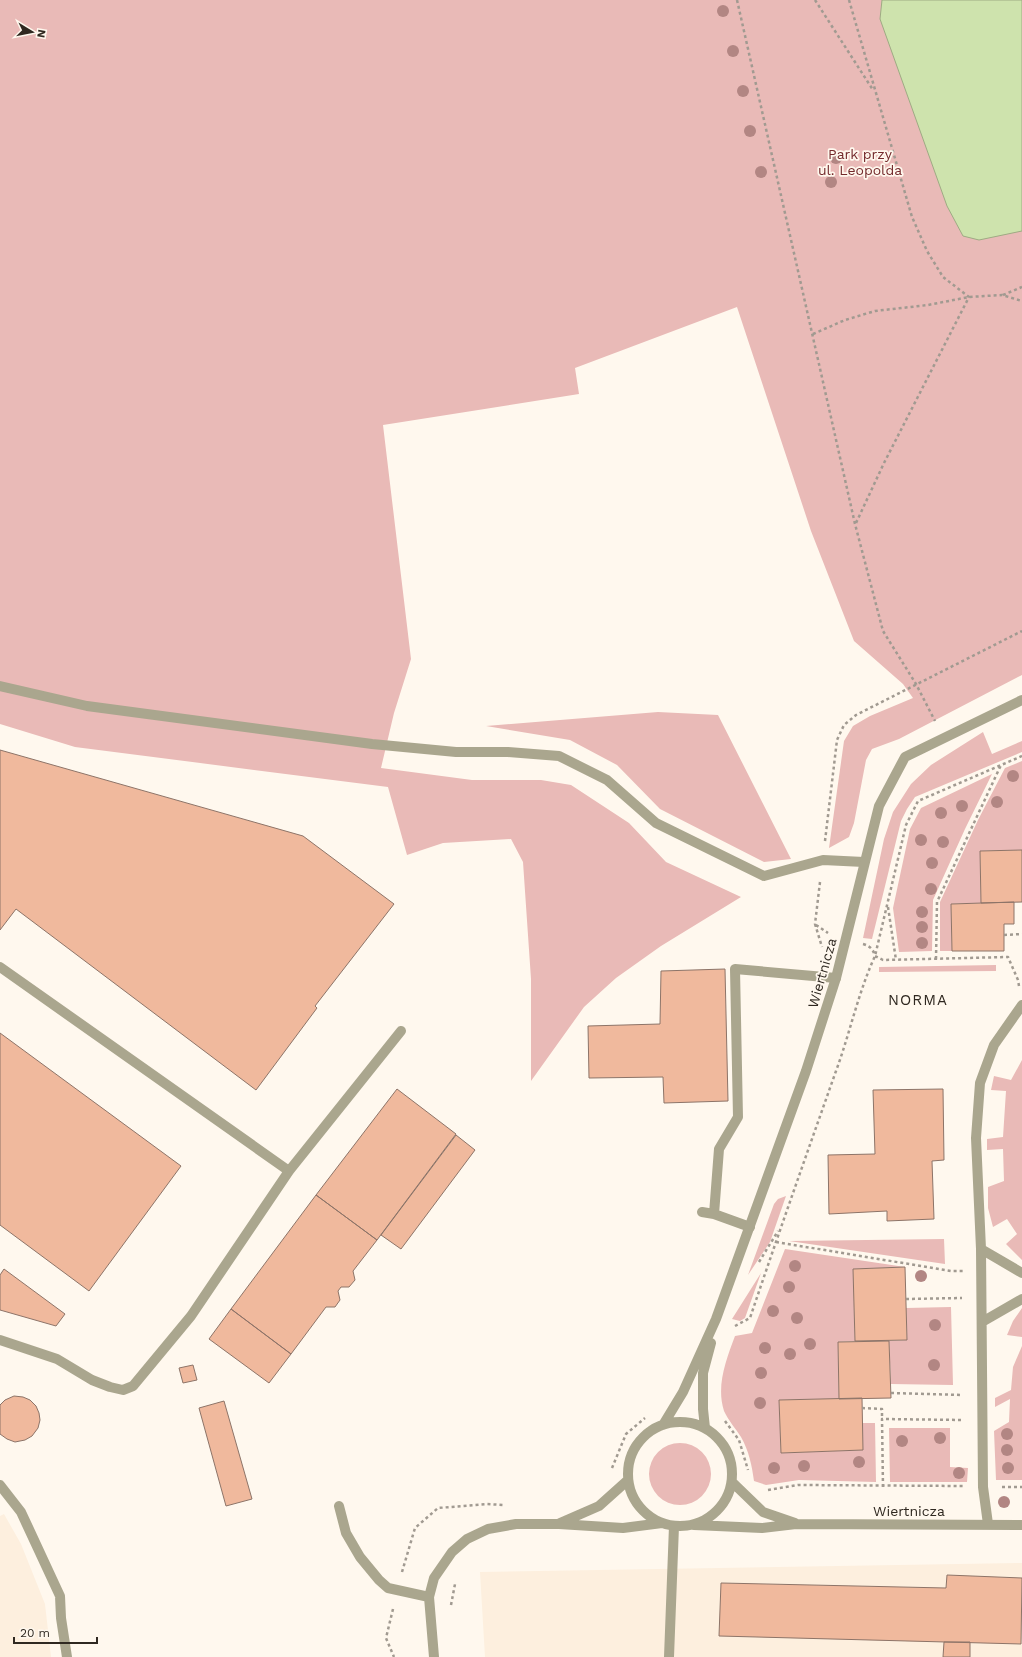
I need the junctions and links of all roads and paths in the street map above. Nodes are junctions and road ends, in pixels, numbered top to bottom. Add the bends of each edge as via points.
1 (737, 0) edge
2 (814, 0) edge
3 (848, 0) edge
4 (875, 92) junction
5 (1022, 287) edge
6 (1002, 296) junction
7 (969, 297) junction
8 (1022, 300) edge
9 (813, 334) junction
10 (856, 524) junction
11 (1022, 632) edge
12 (916, 684) junction
13 (0, 686) edge
14 (1022, 700) edge
15 (943, 739) junction
16 (1022, 756) edge
17 (1001, 765) junction
18 (823, 860) junction
19 (864, 862) junction
20 (888, 904) junction
21 (1022, 934) edge
22 (1004, 935) dead end
23 (835, 936) dead end
24 (861, 944) dead end
25 (875, 956) junction
26 (936, 959) junction
27 (896, 960) junction
28 (0, 968) edge
29 (836, 978) junction
30 (1022, 1005) edge
31 (401, 1031) dead end
32 (289, 1171) junction
33 (702, 1212) dead end
34 (714, 1214) junction
35 (750, 1227) junction
36 (776, 1242) junction
37 (981, 1249) junction
38 (982, 1272) junction
39 (1022, 1273) edge
40 (982, 1297) junction
41 (1022, 1298) edge
42 (906, 1299) dead end
43 (716, 1319) junction
44 (982, 1322) junction
45 (0, 1340) edge
46 (891, 1393) dead end
47 (983, 1395) junction
48 (862, 1408) dead end
49 (649, 1415) dead end
50 (721, 1416) dead end
51 (882, 1419) junction
52 (982, 1420) junction
53 (663, 1425) junction
54 (705, 1428) junction
55 (611, 1468) dead end
56 (749, 1476) dead end
57 (628, 1480) junction
58 (732, 1482) junction
59 (0, 1485) edge
60 (883, 1487) junction
61 (983, 1487) junction
62 (1022, 1487) edge
63 (752, 1502) junction
64 (510, 1505) dead end
65 (339, 1506) dead end
66 (662, 1523) junction
67 (559, 1524) junction
68 (796, 1524) junction
69 (988, 1524) junction
70 (694, 1525) junction
71 (1022, 1525) edge
72 (674, 1526) junction
73 (456, 1580) dead end
74 (397, 1591) junction
75 (429, 1597) junction
76 (450, 1608) dead end
77 (67, 1657) edge
78 (394, 1657) edge
79 (434, 1657) edge
80 (669, 1657) edge

1 - 9 path
2 - 4 path
3 - 4 path
4 - 7 path via 912,217 927,251 943,277
5 - 6 path
6 - 7 path
6 - 8 path
7 - 9 path via 875,311
7 - 10 path via 884,463
9 - 10 path
10 - 12 path via 883,631
11 - 12 path
12 - 15 path
12 - 18 path via 856,715 840,731
13 - 18 street via 87,706 372,744 456,752 508,752 559,756 607,780 656,823 764,876
14 - 15 street, Wiertnicza
15 - 19 street, Wiertnicza via 905,757 879,806
16 - 17 path
17 - 20 path via 918,801 906,824
17 - 26 path via 937,902
18 - 19 street
18 - 23 path via 815,924
19 - 29 street, Wiertnicza
20 - 25 path
20 - 27 path
21 - 22 path
24 - 25 path via 872,949
25 - 27 path via 883,960
25 - 36 path via 866,975 846,1044
26 - 27 path
26 - 30 path via 1008,957 1018,980
28 - 32 street
29 - 34 street via 735,969 738,1117 720,1149
29 - 35 street, Wiertnicza via 806,1071
30 - 37 street via 994,1045 980,1084 976,1138
31 - 32 street
32 - 45 street via 192,1316 133,1386 123,1390 110,1387 92,1380 57,1359
33 - 34 street
34 - 35 street
35 - 43 street, Wiertnicza
36 - 38 path via 951,1271
36 - 43 path via 750,1318 734,1326
37 - 38 street
37 - 39 street
38 - 40 street
40 - 42 path
40 - 44 street
41 - 44 street
43 - 53 street, Wiertnicza via 683,1392
43 - 54 street, Wiertnicza via 703,1373
44 - 47 street
46 - 47 path
47 - 52 street
48 - 51 path via 882,1409
49 - 55 path via 626,1434
50 - 56 path via 739,1440
51 - 52 path
51 - 60 path
52 - 61 street
53 - 54 street via 691,1423
53 - 57 street via 648,1434 636,1446
54 - 58 street via 718,1438 727,1450 732,1466
57 - 66 street via 634,1498 646,1514
57 - 67 street via 599,1506
58 - 63 street, Wiertnicza
58 - 70 street via 725,1500 712,1516
59 - 77 street via 21,1512 60,1596
60 - 61 path
60 - 63 path via 798,1485 762,1491
61 - 62 path
61 - 69 street
63 - 68 street, Wiertnicza via 764,1512
64 - 74 path via 438,1508 415,1528
65 - 74 street via 346,1532 360,1557 379,1580 388,1588
66 - 67 street via 623,1528
66 - 72 street
67 - 75 street via 516,1524 488,1529 467,1539 442,1565 434,1578
68 - 69 street, Wiertnicza
68 - 70 street, Wiertnicza via 762,1528
69 - 71 street, Wiertnicza
70 - 72 street
72 - 80 street
73 - 76 path
74 - 75 street
74 - 78 path via 386,1638
75 - 79 street

